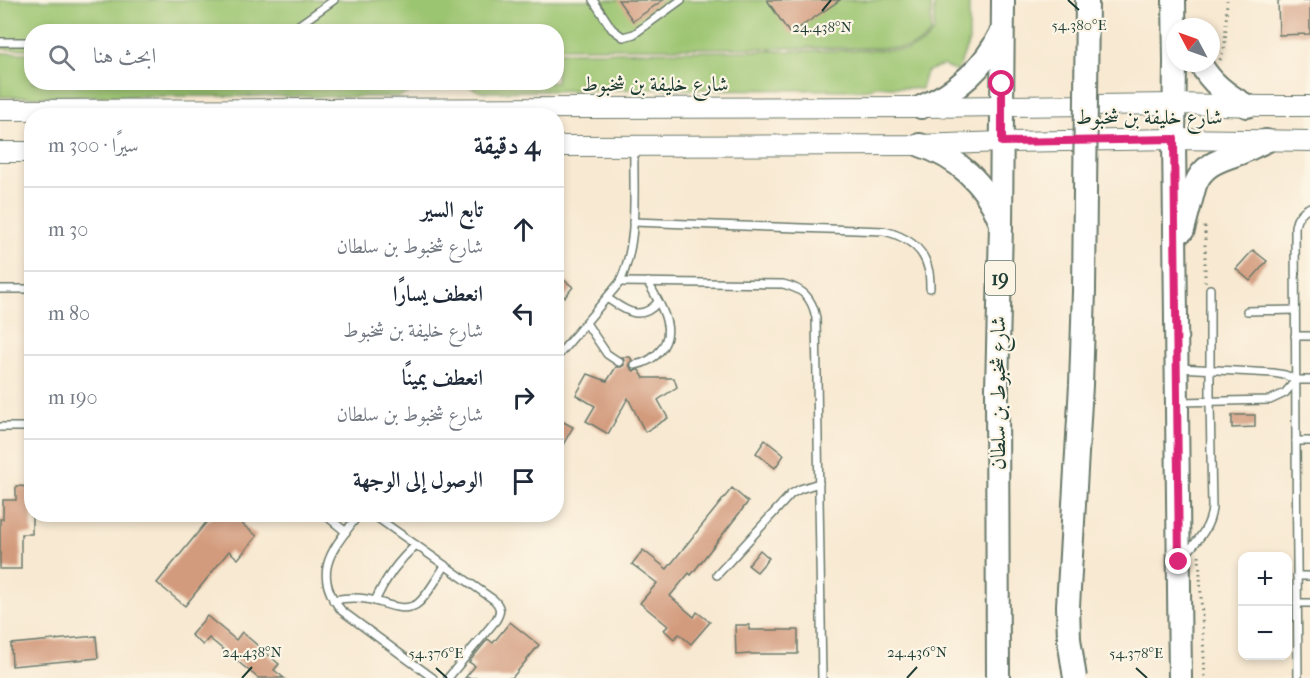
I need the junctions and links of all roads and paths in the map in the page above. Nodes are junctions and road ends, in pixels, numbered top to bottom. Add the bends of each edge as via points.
1 (334, 0) edge
2 (593, 0) edge
3 (681, 0) edge
4 (1003, 0) edge
5 (1087, 0) edge
6 (1227, 0) edge
7 (1174, 1) edge
8 (1174, 18) edge
9 (1182, 18) edge
10 (300, 24) edge
11 (1003, 29) junction
12 (0, 42) edge
13 (24, 42) edge
14 (1220, 60) edge
15 (1175, 72) edge
16 (1207, 72) edge
17 (1175, 104) junction
18 (1002, 106) junction
19 (1247, 106) junction
20 (1310, 106) edge
21 (921, 107) junction
22 (564, 108) edge
23 (0, 110) edge
24 (24, 110) edge
25 (1174, 139) junction
26 (1266, 141) junction
27 (1310, 141) edge
28 (1002, 142) junction
29 (634, 145) junction
30 (920, 145) junction
31 (564, 146) edge
32 (0, 152) edge
33 (24, 152) edge
34 (1310, 207) edge
35 (633, 222) junction
36 (1001, 225) junction
37 (1175, 266) junction
38 (620, 282) junction
39 (648, 282) junction
40 (930, 288) dead end
41 (24, 289) edge
42 (1210, 289) dead end
43 (0, 290) edge
44 (607, 298) junction
45 (658, 302) junction
46 (1295, 310) junction
47 (1248, 312) dead end
48 (586, 323) junction
49 (1295, 336) junction
50 (1310, 336) edge
51 (564, 349) edge
52 (619, 362) dead end
53 (635, 365) dead end
54 (1177, 368) junction
55 (1210, 370) junction
56 (1296, 380) junction
57 (1310, 380) edge
58 (1210, 400) junction
59 (1177, 402) junction
60 (0, 427) edge
61 (24, 428) edge
62 (1296, 441) junction
63 (1310, 441) edge
64 (819, 483) junction
65 (334, 522) edge
66 (353, 522) edge
67 (383, 522) edge
68 (346, 532) junction
69 (416, 545) junction
70 (1179, 562) junction
71 (445, 566) junction
72 (717, 575) dead end
73 (1297, 576) junction
74 (1310, 576) edge
75 (333, 600) junction
76 (375, 601) junction
77 (1297, 603) junction
78 (1310, 603) edge
79 (433, 678) edge
80 (448, 678) edge
81 (822, 678) edge
82 (998, 678) edge
83 (1075, 678) edge
84 (1180, 678) edge
85 (1298, 678) edge

1 - 10 lane
2 - 3 lane via 612,29 623,37 634,34
4 - 11 main road, شارع شخبوط بن سلطان / 19
5 - 83 main road, bridge via 1082,350 1068,606
6 - 14 path via 1225,46
7 - 8 main road
7 - 9 main road
11 - 18 main road, شارع شخبوط بن سلطان / 19
11 - 21 main road via 971,76 947,95
12 - 13 lane
15 - 17 main road
16 - 19 main road via 1226,93
17 - 18 main road, شارع خليفة بن شخبوط
17 - 19 main road, شارع خليفة بن شخبوط
17 - 25 main road
18 - 21 main road, شارع خليفة بن شخبوط
18 - 28 main road, شارع شخبوط بن سلطان / 19
19 - 20 main road, شارع خليفة بن شخبوط
21 - 22 main road, شارع خليفة بن شخبوط
23 - 24 main road, شارع خليفة بن شخبوط
25 - 26 main road, شارع خليفة بن شخبوط
25 - 28 main road, شارع خليفة بن شخبوط
25 - 37 main road
26 - 27 main road, شارع خليفة بن شخبوط
26 - 37 main road via 1216,161 1201,174 1193,191
28 - 30 main road, شارع خليفة بن شخبوط
28 - 36 main road, شارع شخبوط بن سلطان / 19
29 - 30 main road, شارع خليفة بن شخبوط
29 - 31 main road, شارع خليفة بن شخبوط
29 - 35 lane
30 - 36 main road via 941,153 970,174 988,197
32 - 33 main road
34 - 46 lane via 1299,214 1295,226
35 - 38 lane via 631,253
35 - 40 lane via 884,231 917,247 929,268
36 - 82 main road, شارع شخبوط بن سلطان / 19
37 - 54 main road
38 - 39 lane
38 - 44 lane
39 - 45 lane
39 - 64 lane via 783,284 802,291 809,299 816,318
41 - 43 lane
42 - 55 lane
44 - 45 lane via 633,313 647,312
44 - 48 lane
45 - 53 lane via 666,318 666,341 651,360
46 - 47 lane
46 - 49 lane
48 - 51 lane
48 - 52 lane via 607,354
49 - 50 lane
49 - 56 lane
54 - 55 lane
54 - 59 main road
55 - 56 lane via 1273,373
55 - 58 lane
56 - 57 lane
56 - 58 lane via 1285,393 1270,400
56 - 62 lane
58 - 59 lane
58 - 70 lane via 1212,516 1205,531
59 - 70 main road
60 - 61 lane
62 - 63 lane
62 - 73 lane
64 - 72 lane via 791,494
64 - 81 lane
65 - 68 lane
66 - 68 lane
67 - 69 lane
68 - 75 lane via 328,560 326,574
69 - 71 lane
69 - 76 lane via 392,570
70 - 84 main road
71 - 76 lane via 422,598 411,606
71 - 80 lane via 500,607 496,620
73 - 74 lane
73 - 77 lane
75 - 76 lane
75 - 79 lane via 342,611
77 - 78 lane
77 - 85 lane

